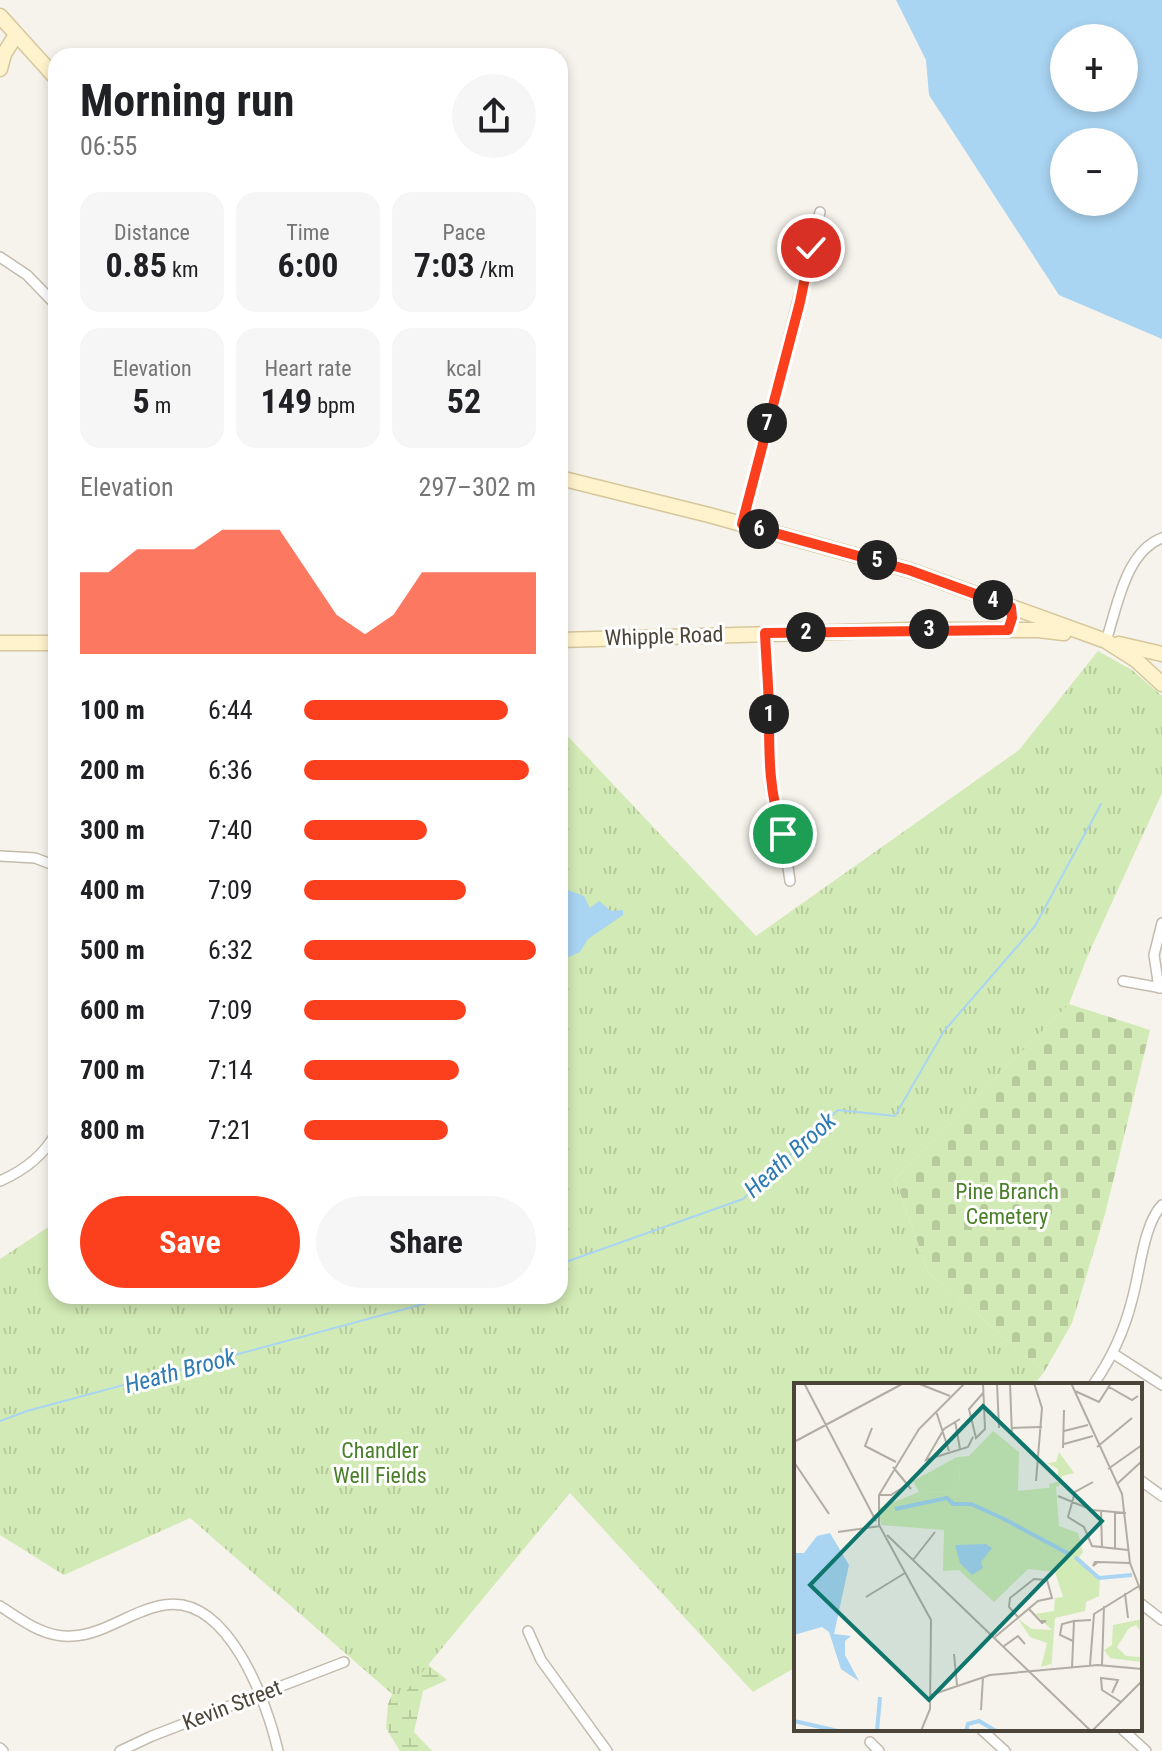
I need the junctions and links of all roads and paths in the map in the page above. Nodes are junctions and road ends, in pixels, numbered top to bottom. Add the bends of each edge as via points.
1 (0, 16) edge
2 (16, 35) junction
3 (0, 69) edge
4 (48, 69) edge
5 (820, 212) dead end
6 (0, 257) edge
7 (48, 297) edge
8 (568, 480) edge
9 (742, 524) junction
10 (1162, 538) edge
11 (1011, 607) junction
12 (1008, 630) junction
13 (765, 633) junction
14 (568, 640) edge
15 (1106, 641) junction
16 (0, 643) edge
17 (48, 643) edge
18 (1162, 654) edge
19 (1162, 684) edge
20 (0, 856) edge
21 (48, 863) edge
22 (790, 881) dead end
23 (1162, 923) edge
24 (1123, 981) dead end
25 (1160, 988) edge
26 (48, 1145) edge
27 (0, 1181) edge
28 (1162, 1205) edge
29 (1114, 1354) junction
30 (1094, 1383) edge
31 (1162, 1385) edge
32 (1142, 1481) edge
33 (1162, 1496) edge
34 (1142, 1605) edge
35 (0, 1606) edge
36 (1162, 1620) edge
37 (528, 1631) dead end
38 (344, 1662) dead end
39 (261, 1694) junction
40 (983, 1731) edge
41 (1124, 1731) edge
42 (870, 1742) dead end
43 (120, 1751) edge
44 (278, 1751) edge
45 (607, 1751) edge
46 (879, 1751) edge
47 (1005, 1751) edge
48 (1146, 1751) edge

1 - 2 main road
2 - 3 main road
2 - 4 main road
5 - 9 street
6 - 7 street
8 - 9 main road
9 - 11 main road via 909,570
10 - 15 street via 1136,558
11 - 12 main road
11 - 15 main road
12 - 13 main road, Whipple Road
12 - 15 main road, Whipple Road
13 - 14 main road, Whipple Road
13 - 22 street via 769,774
15 - 18 main road, Whipple Road
15 - 19 main road
16 - 17 main road
20 - 21 street
23 - 25 street via 1154,955
24 - 25 street
26 - 27 street
28 - 29 street via 1150,1227
29 - 30 street
29 - 31 street
32 - 33 street
34 - 36 street
35 - 39 street via 45,1633 72,1636 163,1605 192,1606 239,1651
37 - 45 street via 541,1660
38 - 39 street, Kevin Street
39 - 43 street, Kevin Street
39 - 44 street
40 - 47 street
41 - 48 street
42 - 46 street

